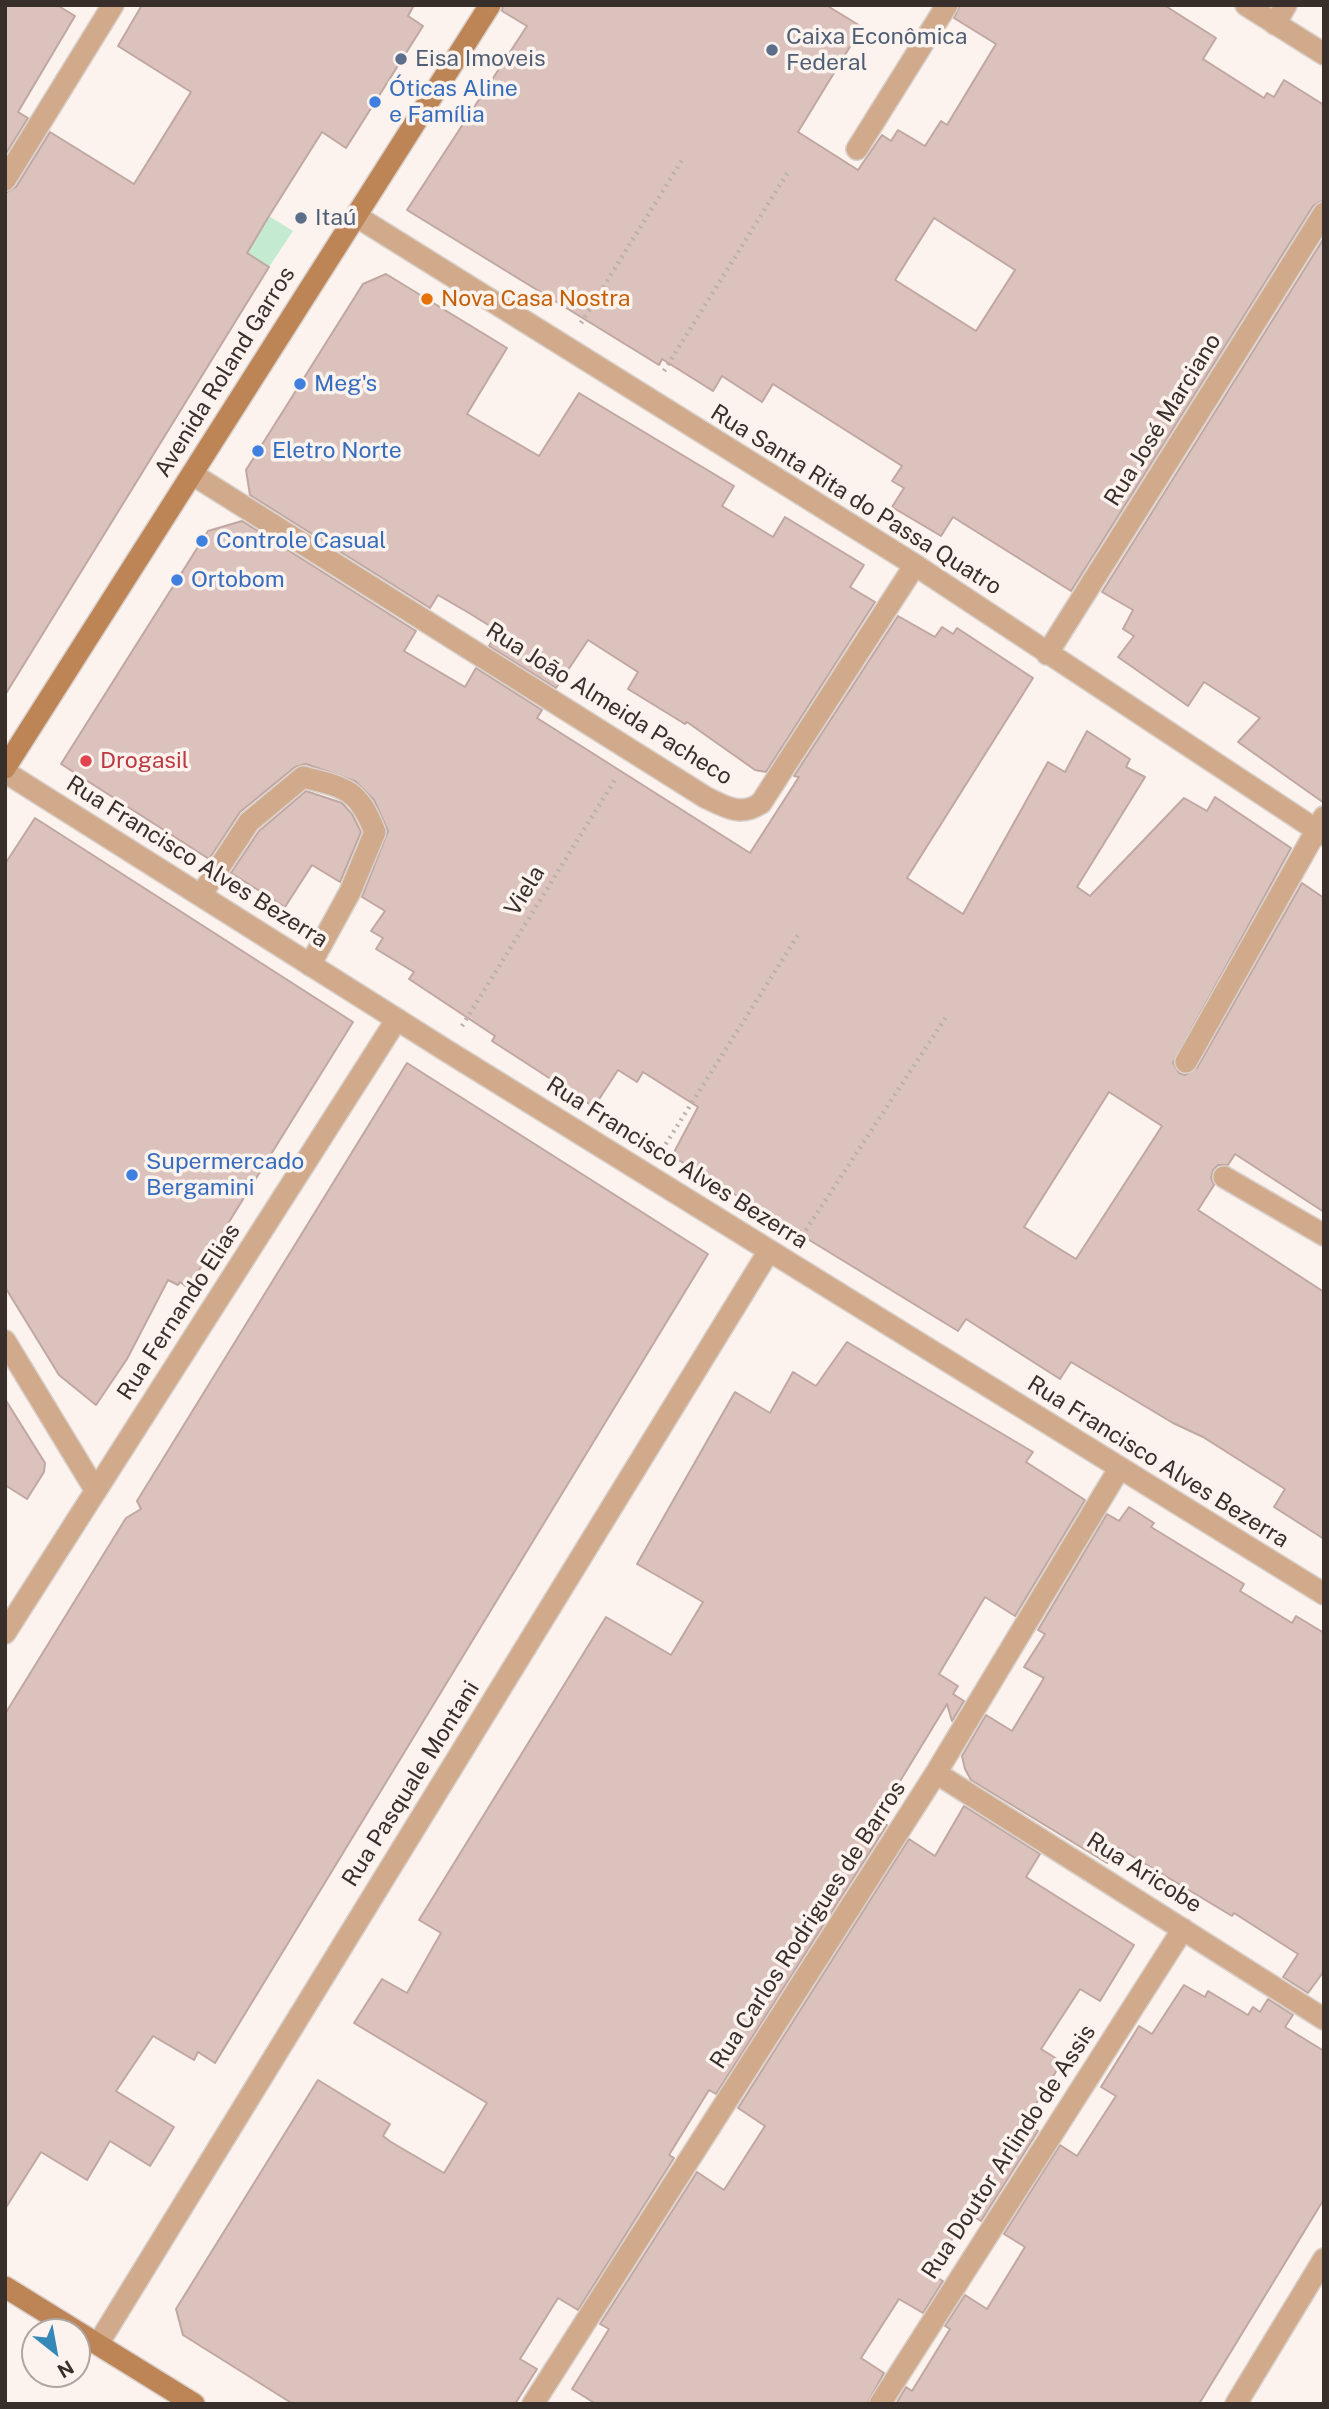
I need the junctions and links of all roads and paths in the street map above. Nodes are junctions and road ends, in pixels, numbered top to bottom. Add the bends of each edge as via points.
1 (113, 5) edge
2 (490, 5) edge
3 (947, 5) edge
4 (1246, 5) edge
5 (1281, 14) edge
6 (1324, 54) edge
7 (857, 149) dead end
8 (682, 160) dead end
9 (788, 172) dead end
10 (5, 180) edge
11 (1324, 213) edge
12 (356, 216) junction
13 (567, 346) junction
14 (647, 398) junction
15 (192, 474) junction
16 (915, 565) junction
17 (1047, 654) junction
18 (634, 750) junction
19 (5, 770) edge
20 (1321, 828) edge
21 (201, 895) junction
22 (798, 935) dead end
23 (310, 965) junction
24 (946, 1017) dead end
25 (397, 1019) junction
26 (447, 1051) junction
27 (1186, 1062) dead end
28 (646, 1174) junction
29 (1224, 1177) dead end
30 (1324, 1236) edge
31 (769, 1251) junction
32 (5, 1341) edge
33 (1119, 1469) junction
34 (96, 1491) junction
35 (1324, 1594) edge
36 (5, 1633) edge
37 (936, 1773) junction
38 (1183, 1929) junction
39 (1324, 2019) edge
40 (1324, 2259) edge
41 (5, 2287) edge
42 (98, 2344) junction
43 (194, 2404) edge
44 (533, 2404) edge
45 (880, 2404) edge
46 (1236, 2404) edge

1 - 10 street
2 - 12 main road, Avenida Roland Garros
3 - 7 street
4 - 5 street
5 - 6 street
8 - 13 path
9 - 14 path
11 - 17 street, Rua José Marciano
12 - 13 street, Rua Santa Rita do Passa Quatro
12 - 15 main road, Avenida Roland Garros
13 - 14 street, Rua Santa Rita do Passa Quatro
14 - 16 street, Rua Santa Rita do Passa Quatro
15 - 18 street, Rua João Almeida Pacheco
15 - 19 main road, Avenida Roland Garros
16 - 17 street, Rua Santa Rita do Passa Quatro
16 - 18 street, Rua João Almeida Pacheco via 761,803 743,811 730,810
17 - 20 street, Rua Santa Rita do Passa Quatro
18 - 26 path, Viela
19 - 21 street, Rua Francisco Alves Bezerra
20 - 27 street
21 - 23 street, Rua Francisco Alves Bezerra
21 - 23 street via 249,822 303,777 335,785 354,796 363,802 375,832 350,892
22 - 28 path
23 - 25 street, Rua Francisco Alves Bezerra
24 - 31 path via 798,1241
25 - 26 street, Rua Francisco Alves Bezerra
25 - 34 street, Rua Fernando Elias
26 - 28 street, Rua Francisco Alves Bezerra
28 - 31 street, Rua Francisco Alves Bezerra
29 - 30 street
31 - 33 street, Rua Francisco Alves Bezerra
31 - 42 street, Rua Pasquale Montani
32 - 34 street
33 - 35 street, Rua Francisco Alves Bezerra
33 - 37 street, Rua Carlos Rodrigues de Barros
34 - 36 street, Rua Fernando Elias
37 - 38 street, Rua Aricobe
37 - 44 street, Rua Carlos Rodrigues de Barros
38 - 39 street, Rua Aricobe
38 - 45 street, Rua Doutor Arlindo de Assis
40 - 46 street
41 - 42 main road
42 - 43 main road

